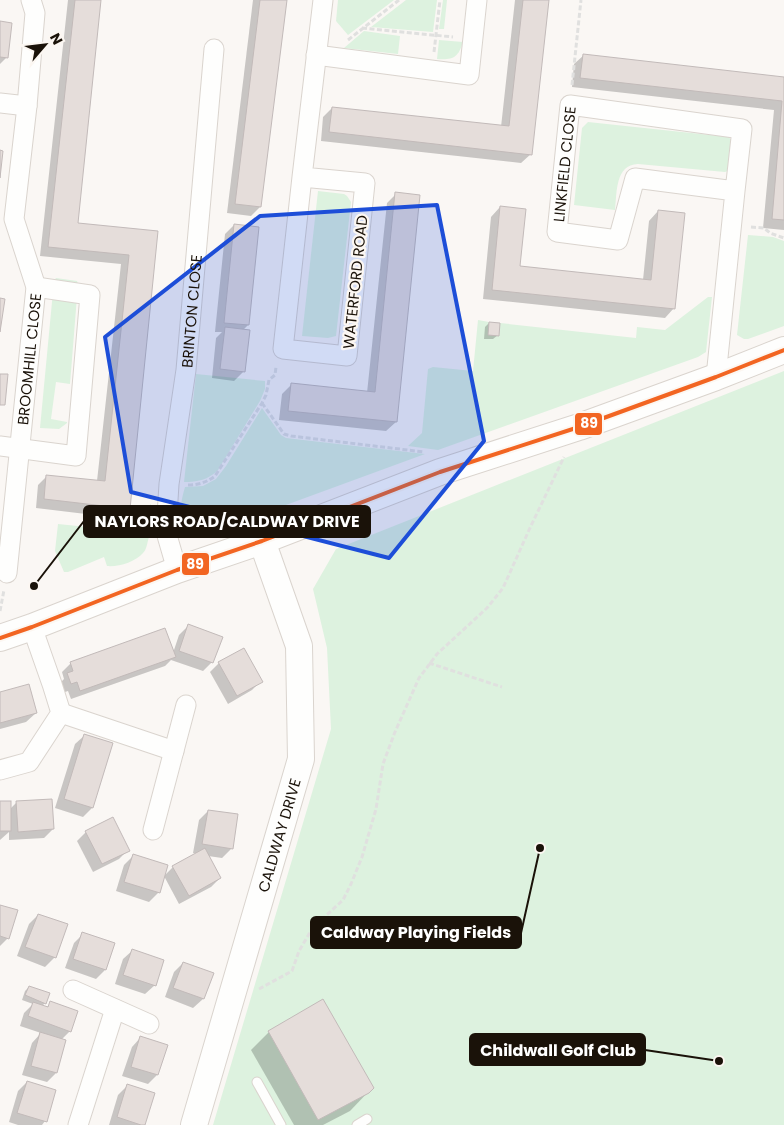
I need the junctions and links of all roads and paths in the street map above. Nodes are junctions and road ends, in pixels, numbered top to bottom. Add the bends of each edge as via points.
1 (31, 0) edge
2 (323, 0) edge
3 (399, 0) edge
4 (440, 0) edge
5 (477, 0) edge
6 (581, 0) edge
7 (362, 28) junction
8 (436, 35) junction
9 (472, 39) junction
10 (214, 49) dead end
11 (325, 56) junction
12 (432, 70) junction
13 (0, 103) edge
14 (570, 105) junction
15 (27, 106) junction
16 (302, 177) junction
17 (735, 191) junction
18 (731, 225) junction
19 (784, 238) edge
20 (36, 288) junction
21 (283, 349) junction
22 (784, 350) edge
23 (716, 377) junction
24 (262, 403) junction
25 (579, 427) junction
26 (0, 446) edge
27 (20, 448) junction
28 (440, 472) junction
29 (169, 484) junction
30 (262, 542) junction
31 (177, 570) junction
32 (7, 573) dead end
33 (32, 627) junction
34 (0, 638) edge
35 (429, 664) junction
36 (502, 687) dead end
37 (186, 705) dead end
38 (61, 713) junction
39 (174, 751) junction
40 (0, 770) edge
41 (153, 830) dead end
42 (74, 990) dead end
43 (230, 1004) junction
44 (114, 1009) junction
45 (148, 1024) dead end
46 (257, 1082) dead end
47 (367, 1119) dead end
48 (78, 1125) edge
49 (194, 1125) edge
50 (281, 1125) edge
51 (357, 1125) edge

1 - 15 street, BROOMHILL CLOSE via 35,13
2 - 11 street
3 - 7 path
4 - 8 path
5 - 9 street
6 - 14 path
7 - 8 path
7 - 11 path
8 - 9 path
8 - 12 path
9 - 12 street via 469,75
10 - 29 street, BRINTON CLOSE via 186,370
11 - 12 street
11 - 16 street
13 - 15 street
14 - 17 street, LINKFIELD CLOSE via 742,129
14 - 17 street, LINKFIELD CLOSE via 557,232 618,240 635,178
15 - 20 street, BROOMHILL CLOSE via 14,219
16 - 21 street
16 - 21 street, WATERFORD ROAD via 365,183 347,356
17 - 18 street, LINKFIELD CLOSE
18 - 19 path via 764,228
18 - 23 street, LINKFIELD CLOSE
20 - 27 street, BROOMHILL CLOSE
20 - 27 street via 90,295 76,456
21 - 24 path via 278,353 275,375 269,380
22 - 23 street
23 - 25 street
24 - 28 path via 284,434 432,453
24 - 29 path via 215,476 199,484
25 - 28 street
25 - 35 path via 503,588
26 - 27 street
27 - 32 street, BROOMHILL CLOSE
28 - 30 street
29 - 31 street, BRINTON CLOSE via 166,532
30 - 31 street
30 - 43 street, CALDWAY DRIVE via 299,646 301,759
31 - 33 street
33 - 34 street
33 - 38 street
35 - 36 path
35 - 43 path via 419,678 383,764 374,817 362,857 343,900 309,934 292,971
37 - 39 street
38 - 39 street
38 - 40 street via 29,762
39 - 41 street
42 - 44 street
43 - 49 street, CALDWAY DRIVE
44 - 45 street
44 - 48 street
46 - 50 lane
47 - 51 lane

